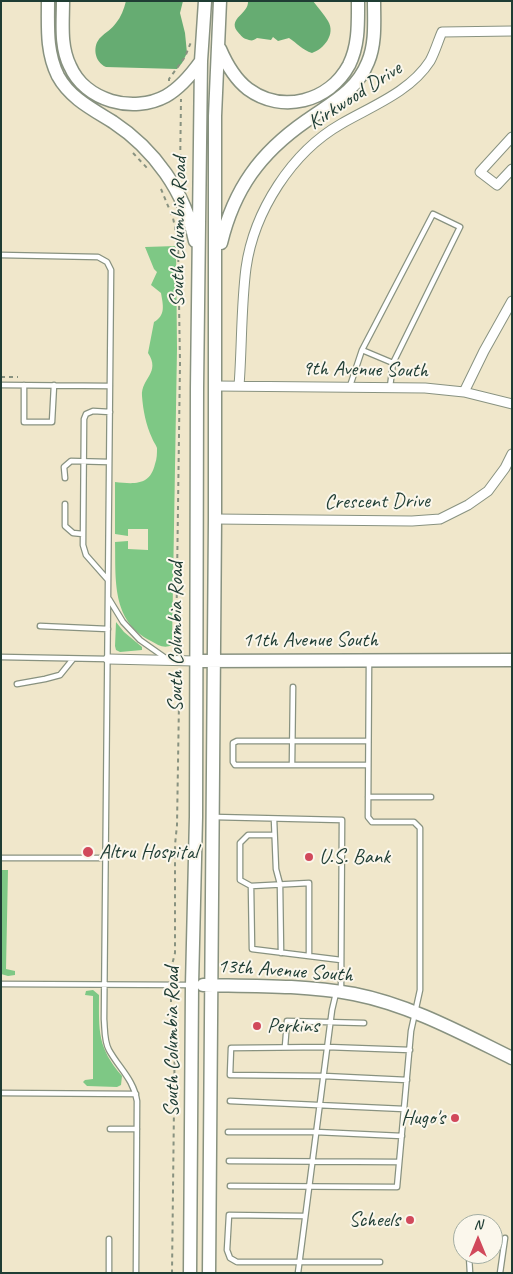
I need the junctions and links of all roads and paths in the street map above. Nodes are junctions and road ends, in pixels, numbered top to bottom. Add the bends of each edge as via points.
1 (48, 1) edge
2 (63, 1) edge
3 (206, 1) edge
4 (220, 1) edge
5 (358, 1) edge
6 (374, 1) edge
7 (512, 31) edge
8 (191, 42) dead end
9 (218, 46) junction
10 (201, 62) junction
11 (171, 84) dead end
12 (177, 93) dead end
13 (512, 137) edge
14 (512, 169) edge
15 (180, 177) dead end
16 (161, 190) dead end
17 (1, 255) edge
18 (199, 260) junction
19 (216, 260) junction
20 (512, 301) edge
21 (198, 345) junction
22 (362, 350) junction
23 (393, 363) junction
24 (1, 377) edge
25 (18, 377) dead end
26 (1, 385) edge
27 (24, 385) junction
28 (54, 385) junction
29 (110, 386) junction
30 (216, 386) junction
31 (239, 386) junction
32 (350, 386) junction
33 (390, 387) junction
34 (464, 392) junction
35 (512, 404) edge
36 (110, 412) junction
37 (512, 454) edge
38 (84, 461) junction
39 (109, 462) junction
40 (65, 478) dead end
41 (65, 504) dead end
42 (215, 519) junction
43 (83, 534) junction
44 (108, 580) junction
45 (108, 598) junction
46 (40, 626) dead end
47 (108, 629) junction
48 (175, 638) dead end
49 (1, 657) edge
50 (73, 659) junction
51 (108, 659) junction
52 (169, 660) junction
53 (369, 660) junction
54 (512, 660) edge
55 (195, 661) junction
56 (214, 661) junction
57 (175, 681) dead end
58 (17, 684) dead end
59 (293, 687) dead end
60 (292, 741) junction
61 (368, 741) junction
62 (292, 765) junction
63 (368, 765) junction
64 (368, 796) junction
65 (431, 797) dead end
66 (213, 817) junction
67 (274, 818) junction
68 (274, 835) junction
69 (1, 858) edge
70 (106, 858) junction
71 (280, 884) junction
72 (251, 886) junction
73 (280, 953) junction
74 (309, 956) junction
75 (341, 960) junction
76 (172, 965) dead end
77 (1, 984) edge
78 (104, 985) junction
79 (192, 985) junction
80 (211, 985) junction
81 (339, 992) junction
82 (171, 999) dead end
83 (414, 1012) junction
84 (331, 1021) junction
85 (364, 1023) dead end
86 (327, 1047) junction
87 (285, 1048) junction
88 (410, 1050) junction
89 (512, 1058) edge
90 (324, 1076) junction
91 (407, 1080) junction
92 (1, 1093) edge
93 (136, 1094) junction
94 (230, 1101) dead end
95 (320, 1104) junction
96 (404, 1109) junction
97 (110, 1129) dead end
98 (137, 1129) junction
99 (228, 1132) dead end
100 (316, 1132) junction
101 (402, 1136) junction
102 (229, 1161) dead end
103 (312, 1161) junction
104 (399, 1162) junction
105 (230, 1186) dead end
106 (309, 1186) junction
107 (305, 1216) junction
108 (505, 1238) dead end
109 (109, 1239) dead end
110 (191, 1246) junction
111 (380, 1262) dead end
112 (299, 1263) junction
113 (109, 1273) edge
114 (136, 1273) edge
115 (172, 1273) edge
116 (190, 1273) edge
117 (197, 1273) edge
118 (209, 1273) edge
119 (298, 1273) edge
120 (500, 1273) edge

1 - 18 main road via 48,46 59,77 72,95 134,137 164,170 185,208
2 - 10 main road via 64,48 70,67 88,89 101,97 116,103 152,102 175,90
3 - 10 main road, South Columbia Road
4 - 9 main road, South Columbia Road
5 - 9 main road via 356,43 348,66 327,90 302,102 268,99 247,88 238,80
6 - 19 main road via 374,34 369,62 343,97 267,152 251,172 234,201
7 - 31 street, Kirkwood Drive via 442,32 431,60 417,77 309,146 282,179 266,205 246,267
8 - 11 path via 185,57 169,79
9 - 19 main road, South Columbia Road
10 - 18 main road, South Columbia Road
12 - 15 path via 182,100
13 - 14 street via 480,172 497,186
16 - 48 path via 173,218 178,241 180,363
17 - 29 lane via 86,256 107,262 111,280
18 - 21 main road, South Columbia Road
19 - 30 main road, South Columbia Road
20 - 34 street
21 - 30 main road via 200,362 210,382
21 - 55 main road, South Columbia Road
22 - 23 lane
22 - 23 lane via 433,214 460,227
22 - 32 lane
23 - 33 lane
24 - 25 path
26 - 27 lane
27 - 28 lane
27 - 28 lane via 24,422 52,422
28 - 29 lane
29 - 36 lane
30 - 31 street, 9th Avenue South
30 - 42 main road, South Columbia Road
31 - 32 street, 9th Avenue South
32 - 33 street, 9th Avenue South
33 - 34 street, 9th Avenue South
34 - 35 street, 9th Avenue South
36 - 38 lane via 86,414
36 - 39 lane
37 - 42 street, Crescent Drive via 488,491 440,519
38 - 39 lane
38 - 40 lane via 71,461 64,467
38 - 43 lane
39 - 44 lane
41 - 43 lane via 65,526 72,534
42 - 56 main road, South Columbia Road
43 - 44 lane via 86,555
44 - 45 lane
45 - 47 lane
45 - 52 lane via 123,622 140,640
46 - 47 lane
47 - 51 lane
49 - 50 lane
50 - 51 lane
50 - 58 lane via 60,675
51 - 52 street, 11th Avenue South
51 - 70 lane
52 - 55 street, 11th Avenue South
53 - 54 main road, 11th Avenue South
53 - 56 main road, 11th Avenue South
53 - 61 lane
55 - 56 main road, 11th Avenue South
55 - 79 main road, South Columbia Road
56 - 66 main road, South Columbia Road
57 - 76 path via 179,702 175,953
59 - 60 lane
60 - 61 lane
60 - 62 lane
60 - 62 lane via 236,741 233,752 235,765
61 - 63 lane
62 - 63 lane
63 - 64 lane
64 - 65 lane
64 - 83 lane via 368,817 372,822 414,822 420,828 420,990
66 - 67 lane
66 - 80 main road, South Columbia Road
67 - 68 lane
67 - 75 lane via 342,820
68 - 71 lane
68 - 72 lane via 248,835 240,843 240,880
69 - 70 lane
70 - 78 lane
71 - 72 lane
71 - 73 lane
71 - 74 lane via 309,883
72 - 73 lane via 252,949
73 - 74 lane
74 - 75 lane
75 - 81 lane
77 - 78 lane
78 - 79 lane
78 - 93 lane via 105,1037
79 - 80 main road, 13th Avenue South
79 - 110 main road, South Columbia Road
80 - 81 main road, 13th Avenue South via 283,986
80 - 118 main road, South Columbia Road
81 - 83 main road, 13th Avenue South
81 - 84 lane
82 - 115 path via 175,1024
83 - 88 lane
83 - 89 main road, 13th Avenue South
84 - 85 lane
84 - 86 lane
84 - 87 lane via 287,1021
86 - 87 lane
86 - 88 lane
86 - 90 lane
87 - 90 lane via 231,1048 230,1075
88 - 91 lane
90 - 91 lane
90 - 95 lane
91 - 96 lane
92 - 93 lane
93 - 98 lane
94 - 95 lane
95 - 96 lane
95 - 100 lane
96 - 101 lane
97 - 98 lane
98 - 114 lane
99 - 100 lane
100 - 101 lane
100 - 103 lane
101 - 104 lane
102 - 103 lane
103 - 104 lane
103 - 106 lane
104 - 106 lane via 397,1188
105 - 106 lane
106 - 107 lane
107 - 112 lane
107 - 112 lane via 229,1216 227,1250 230,1258 237,1262
108 - 120 lane
109 - 113 lane
110 - 116 main road, South Columbia Road
110 - 117 main road
111 - 112 lane
112 - 119 lane

